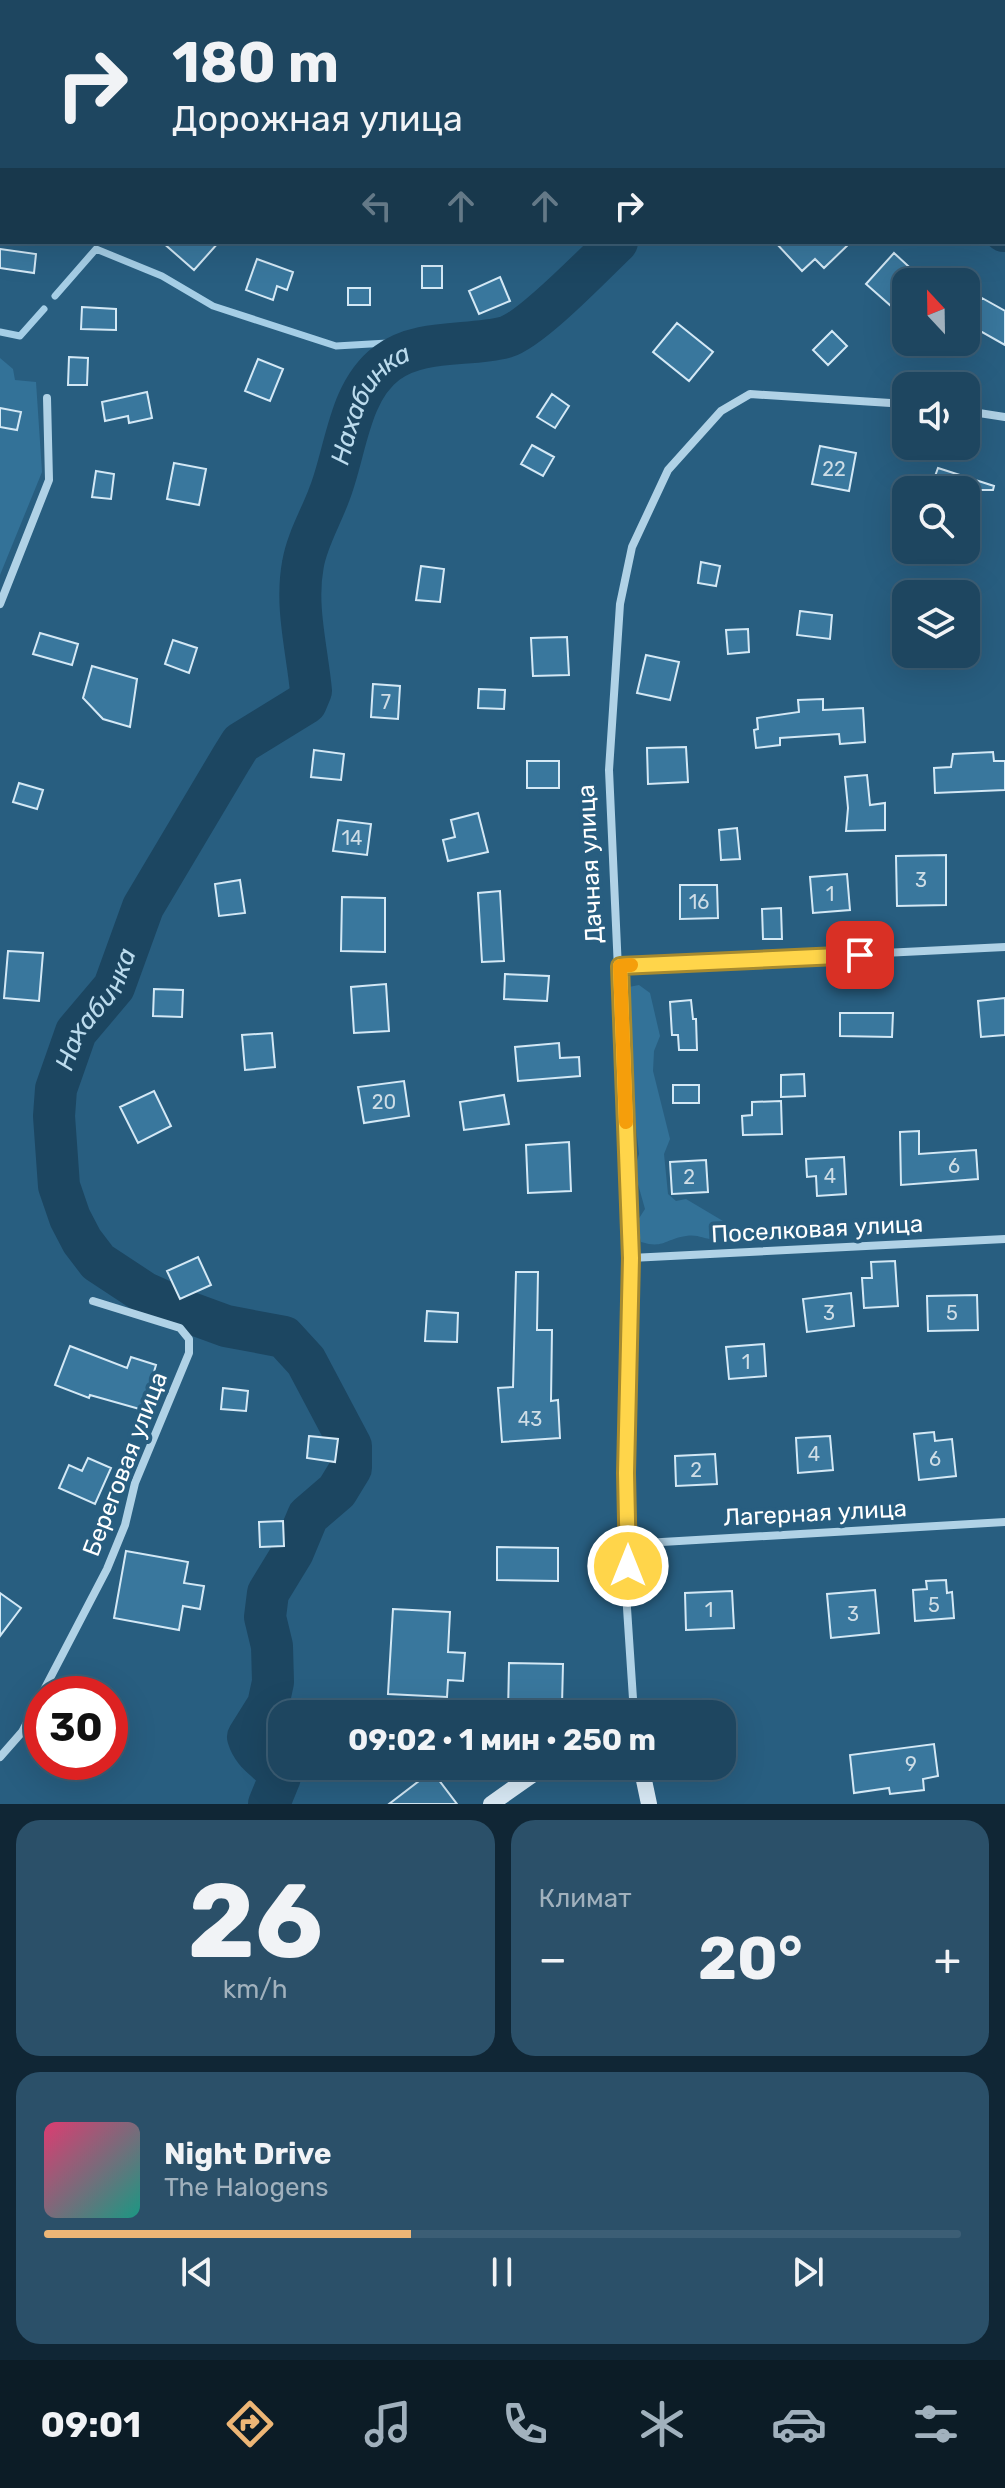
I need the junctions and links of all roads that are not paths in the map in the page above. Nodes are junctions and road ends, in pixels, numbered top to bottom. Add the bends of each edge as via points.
1 (47, 398) dead end
2 (892, 403) edge
3 (980, 413) edge
4 (1005, 417) edge
5 (0, 604) edge
6 (1005, 947) edge
7 (620, 966) junction
8 (1005, 1239) edge
9 (631, 1258) junction
10 (93, 1301) dead end
11 (1005, 1522) edge
12 (628, 1544) junction
13 (633, 1700) edge
14 (0, 1757) edge
15 (525, 1780) edge
16 (644, 1780) edge
17 (491, 1804) edge
18 (649, 1804) edge

1 - 5 street via 49,480
2 - 7 street, Дачная улица via 750,394 721,411 668,470 632,547 620,604 609,770
3 - 4 street
6 - 7 street
7 - 9 street, Дачная улица
8 - 9 street, Поселковая улица
9 - 12 street, Дачная улица
10 - 14 street, Береговая улица via 180,1328 189,1339 189,1353 135,1483 107,1569 22,1732
11 - 12 street, Лагерная улица
12 - 13 street, Дачная улица
15 - 17 street
16 - 18 street

